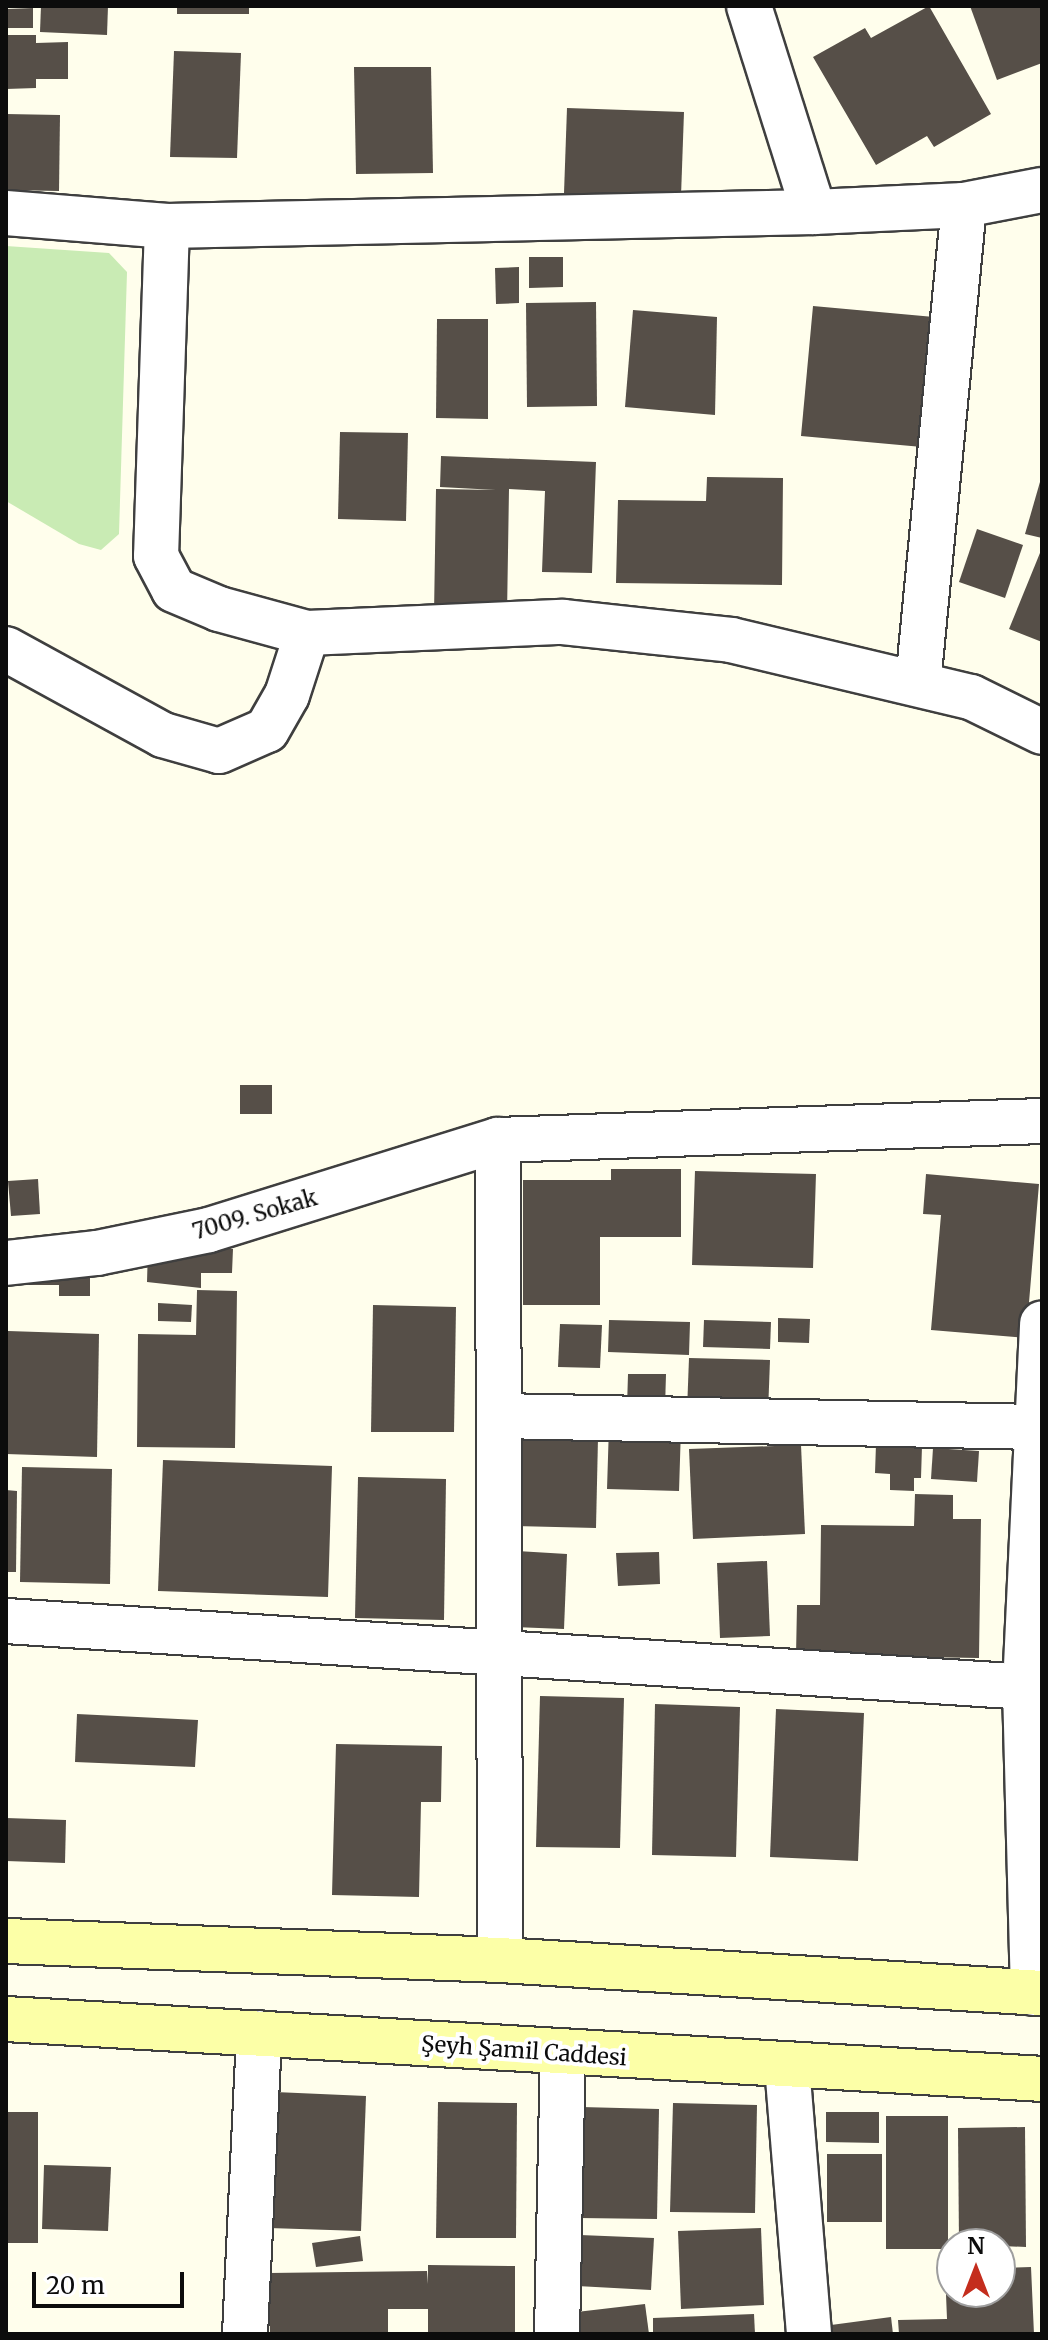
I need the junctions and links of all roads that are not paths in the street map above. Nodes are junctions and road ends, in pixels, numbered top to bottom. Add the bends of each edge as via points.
1 (749, 6) edge
2 (1041, 188) edge
3 (964, 205) junction
4 (814, 212) junction
5 (6, 213) edge
6 (167, 226) junction
7 (307, 633) junction
8 (6, 649) edge
9 (918, 683) junction
10 (1042, 732) edge
11 (1042, 1121) edge
12 (498, 1140) junction
13 (6, 1263) edge
14 (1042, 1323) edge
15 (499, 1416) junction
16 (1037, 1427) junction
17 (6, 1621) edge
18 (500, 1654) junction
19 (1034, 1687) edge
20 (6, 1941) edge
21 (500, 1960) junction
22 (1038, 1993) edge
23 (6, 2019) edge
24 (259, 2033) junction
25 (563, 2054) junction
26 (787, 2066) junction
27 (1042, 2079) edge
28 (245, 2334) edge
29 (557, 2334) edge
30 (809, 2334) edge

1 - 4 street
2 - 3 street
3 - 4 street
3 - 9 street
4 - 6 street
5 - 6 street
6 - 7 street via 156,556 174,590 219,609
7 - 8 street via 287,695 267,730 219,751 163,735
7 - 9 street via 563,622 731,640
9 - 10 street via 971,697
11 - 12 street, 7009. Sokak
12 - 13 street, 7009. Sokak via 209,1230 97,1253
12 - 15 street
14 - 16 street
15 - 16 street
15 - 18 street
16 - 19 street
17 - 18 street
18 - 19 street
18 - 21 street
19 - 22 street
20 - 21 main road
21 - 22 main road
23 - 24 main road, Şeyh Şamil Caddesi
24 - 25 main road, Şeyh Şamil Caddesi
24 - 28 street
25 - 26 main road, Şeyh Şamil Caddesi
25 - 29 street
26 - 27 main road, Şeyh Şamil Caddesi
26 - 30 street

